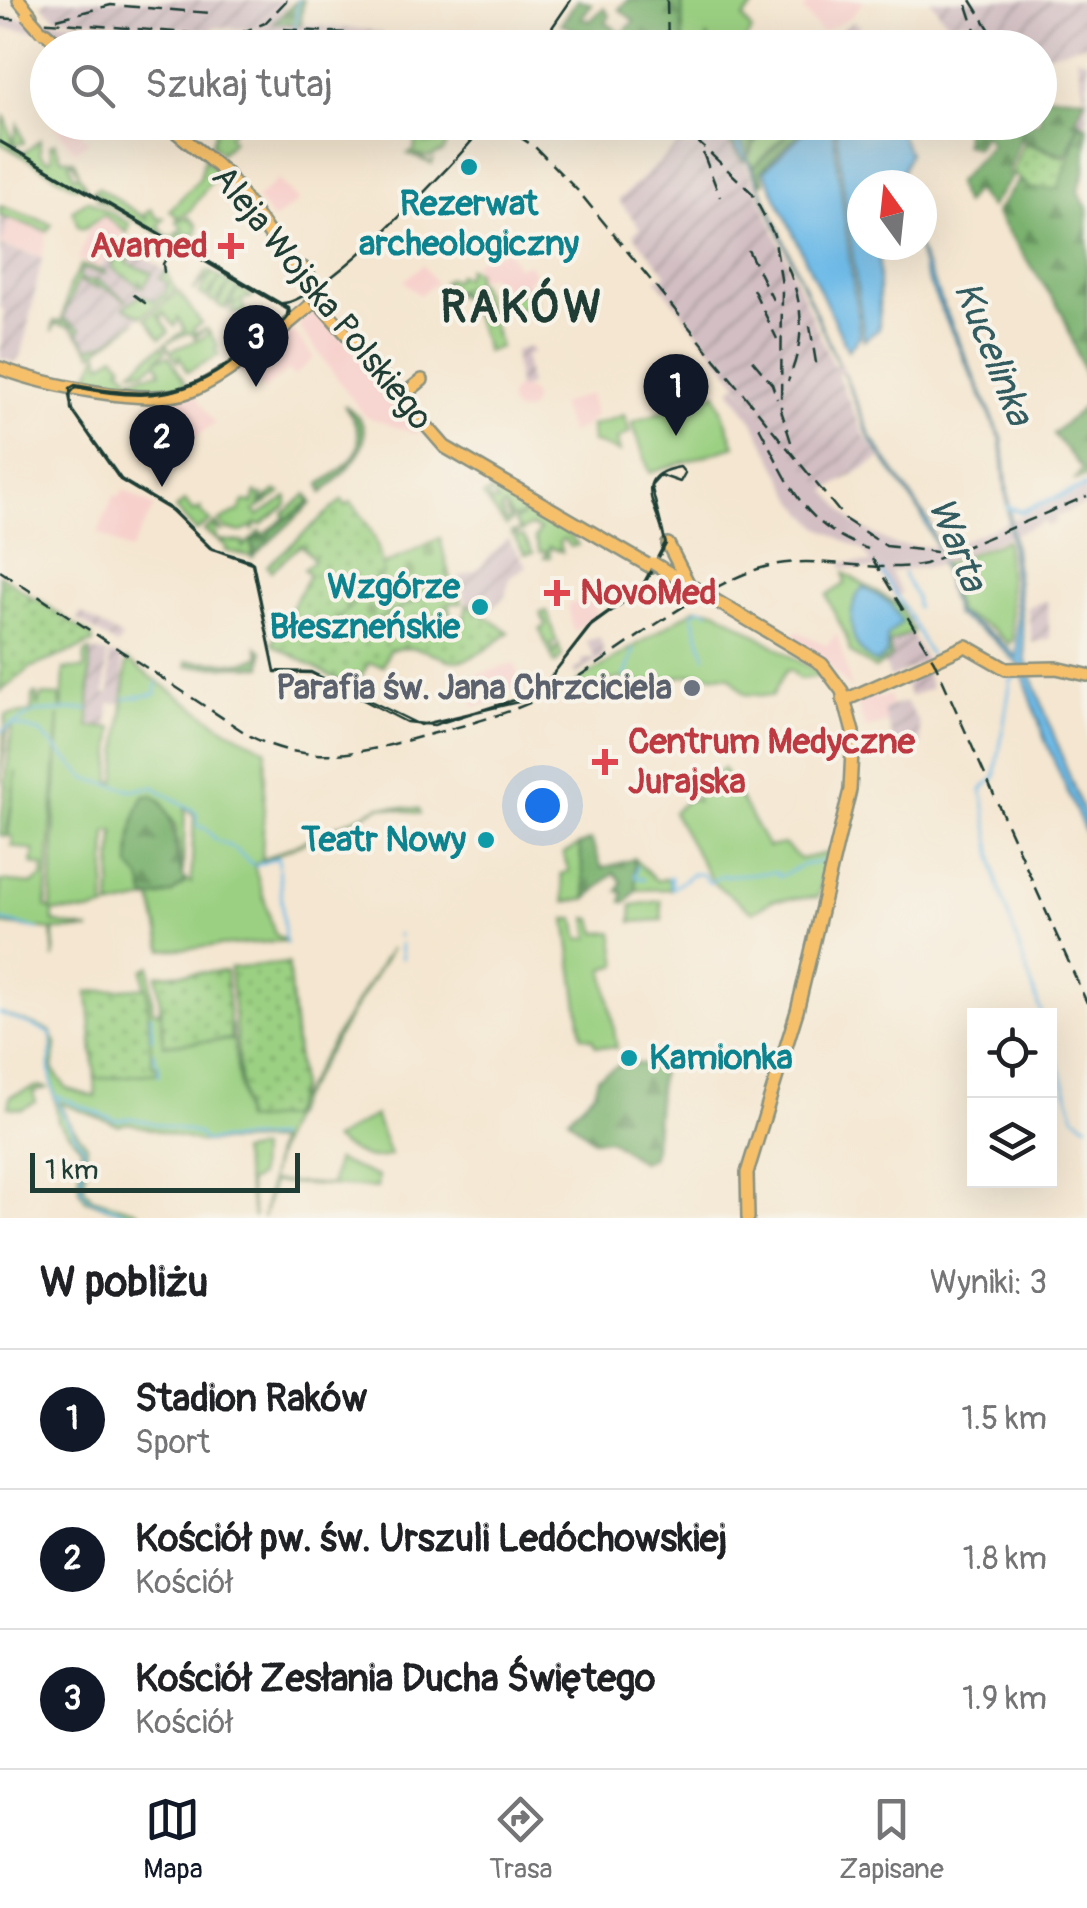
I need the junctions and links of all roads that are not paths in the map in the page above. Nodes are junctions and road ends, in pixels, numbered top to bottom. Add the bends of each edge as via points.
1 (21, 5) edge
2 (43, 30) edge
3 (186, 140) edge
4 (196, 140) edge
5 (249, 201) junction
6 (315, 297) junction
7 (0, 366) edge
8 (383, 376) junction
9 (422, 380) dead end
10 (404, 406) junction
11 (656, 567) junction
12 (681, 585) junction
13 (1087, 675) edge
14 (846, 697) junction
15 (746, 1218) edge

1 - 2 main road, bridge
3 - 5 main road, Aleja Wojska Polskiego
4 - 5 main road, Aleja Wojska Polskiego
5 - 6 main road, Aleja Wojska Polskiego
6 - 7 main road via 218,376 170,396 90,392
6 - 8 main road, Aleja Wojska Polskiego
6 - 8 main road, Aleja Wojska Polskiego
8 - 10 main road, Aleja Wojska Polskiego
9 - 10 main road via 406,393
10 - 11 main road, Aleja Wojska Polskiego via 457,451
10 - 11 main road, Aleja Wojska Polskiego via 468,471
11 - 12 main road, Aleja Wojska Polskiego
11 - 12 main road, Aleja Wojska Polskiego
11 - 12 main road via 675,567 669,550
12 - 14 main road, Aleja Wojska Polskiego via 814,662
12 - 14 main road, Aleja Wojska Polskiego via 814,658
13 - 14 main road via 1004,668 966,646
14 - 15 main road, Aleja Wojska Polskiego via 848,788 785,1041 744,1173
14 - 15 main road, Aleja Wojska Polskiego via 852,779 793,1026 748,1172

